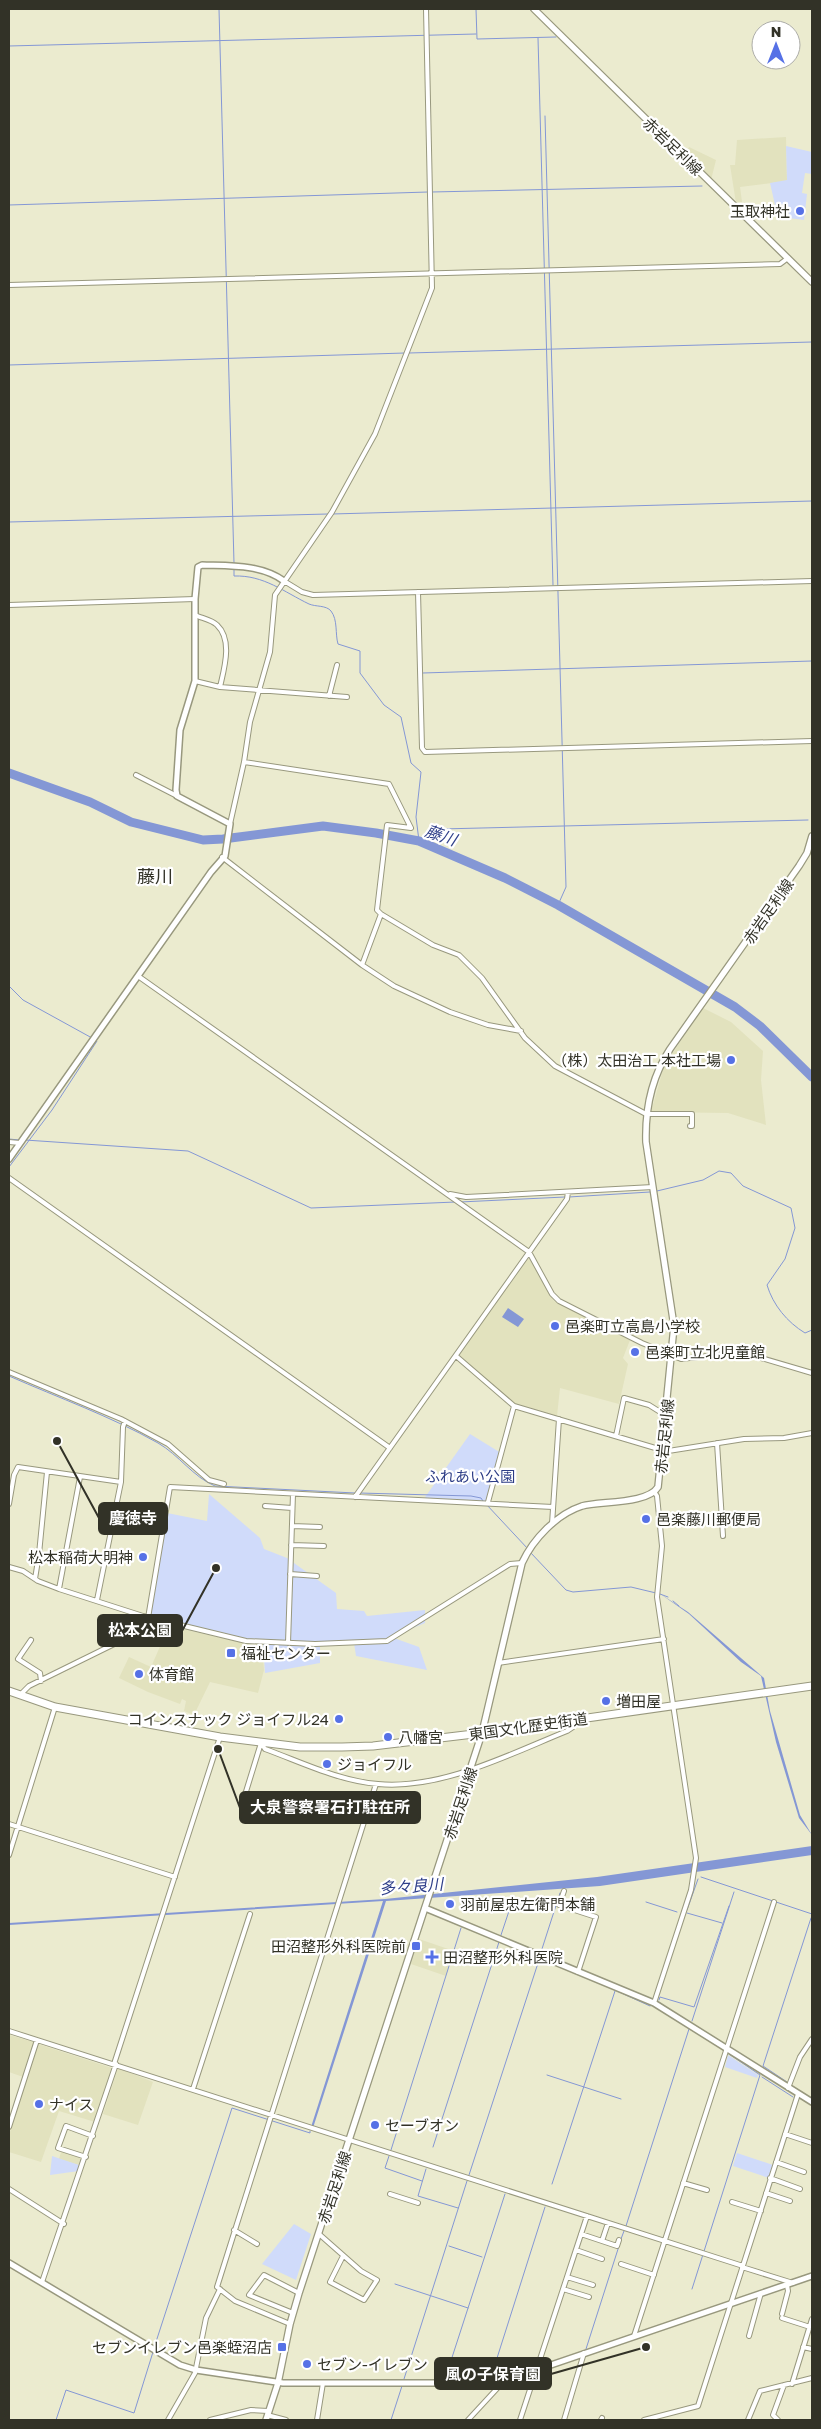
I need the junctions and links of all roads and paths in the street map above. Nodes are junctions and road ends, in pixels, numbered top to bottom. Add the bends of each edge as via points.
1 (426, 9) edge
2 (534, 9) edge
3 (788, 258) junction
4 (433, 273) junction
5 (812, 282) edge
6 (9, 285) edge
7 (284, 581) junction
8 (812, 581) edge
9 (418, 592) junction
10 (195, 599) junction
11 (9, 605) edge
12 (195, 615) junction
13 (336, 665) dead end
14 (195, 681) junction
15 (220, 687) junction
16 (259, 691) junction
17 (329, 696) junction
18 (347, 697) dead end
19 (812, 741) edge
20 (244, 762) junction
21 (136, 775) dead end
22 (177, 796) junction
23 (230, 824) junction
24 (812, 836) edge
25 (810, 852) edge
26 (222, 857) junction
27 (381, 914) junction
28 (362, 965) junction
29 (138, 976) junction
30 (521, 1032) junction
31 (646, 1114) junction
32 (690, 1126) dead end
33 (9, 1142) edge
34 (20, 1143) junction
35 (9, 1159) edge
36 (9, 1178) edge
37 (653, 1190) junction
38 (568, 1192) junction
39 (450, 1195) junction
40 (529, 1252) junction
41 (456, 1356) junction
42 (673, 1356) junction
43 (9, 1372) edge
44 (812, 1373) edge
45 (514, 1406) junction
46 (666, 1415) junction
47 (559, 1419) junction
48 (125, 1421) junction
49 (812, 1433) edge
50 (616, 1436) junction
51 (716, 1443) junction
52 (390, 1448) junction
53 (662, 1451) junction
54 (47, 1472) junction
55 (9, 1474) edge
56 (14, 1475) junction
57 (80, 1477) junction
58 (121, 1482) junction
59 (224, 1484) dead end
60 (654, 1493) junction
61 (293, 1494) junction
62 (355, 1497) junction
63 (488, 1502) junction
64 (9, 1504) edge
65 (265, 1506) dead end
66 (552, 1507) junction
67 (292, 1508) junction
68 (552, 1525) junction
69 (292, 1526) junction
70 (320, 1527) dead end
71 (723, 1536) dead end
72 (291, 1545) junction
73 (324, 1546) dead end
74 (39, 1554) junction
75 (64, 1560) junction
76 (522, 1562) junction
77 (9, 1568) edge
78 (290, 1574) junction
79 (317, 1576) dead end
80 (35, 1579) junction
81 (59, 1589) junction
82 (97, 1600) junction
83 (148, 1618) junction
84 (161, 1621) junction
85 (664, 1639) junction
86 (30, 1640) dead end
87 (288, 1643) junction
88 (498, 1663) junction
89 (41, 1681) junction
90 (812, 1686) edge
91 (9, 1691) edge
92 (20, 1696) junction
93 (674, 1705) junction
94 (56, 1707) junction
95 (572, 1720) junction
96 (482, 1733) junction
97 (220, 1738) junction
98 (261, 1744) junction
99 (471, 1770) junction
100 (376, 1784) junction
101 (244, 1798) dead end
102 (9, 1824) edge
103 (17, 1827) junction
104 (9, 1855) edge
105 (175, 1877) junction
106 (564, 1891) dead end
107 (774, 1902) dead end
108 (425, 1908) junction
109 (250, 1914) dead end
110 (578, 1972) junction
111 (654, 2003) junction
112 (9, 2031) edge
113 (812, 2039) edge
114 (37, 2040) junction
115 (726, 2048) junction
116 (115, 2064) junction
117 (788, 2088) junction
118 (194, 2090) junction
119 (798, 2094) junction
120 (812, 2102) edge
121 (272, 2115) junction
122 (9, 2127) edge
123 (785, 2134) junction
124 (92, 2136) junction
125 (349, 2140) junction
126 (812, 2143) edge
127 (86, 2157) junction
128 (776, 2162) junction
129 (804, 2172) dead end
130 (770, 2178) junction
131 (683, 2183) junction
132 (9, 2189) edge
133 (800, 2189) dead end
134 (707, 2190) dead end
135 (766, 2193) junction
136 (390, 2194) dead end
137 (790, 2201) dead end
138 (732, 2202) dead end
139 (418, 2203) dead end
140 (761, 2211) junction
141 (587, 2216) junction
142 (608, 2223) junction
143 (64, 2224) junction
144 (234, 2230) junction
145 (318, 2234) junction
146 (581, 2234) junction
147 (619, 2240) dead end
148 (602, 2241) junction
149 (664, 2241) junction
150 (257, 2244) dead end
151 (576, 2250) junction
152 (344, 2256) junction
153 (602, 2259) dead end
154 (9, 2263) edge
155 (621, 2264) dead end
156 (742, 2267) junction
157 (654, 2275) junction
158 (812, 2276) edge
159 (567, 2277) junction
160 (42, 2282) junction
161 (790, 2284) junction
162 (593, 2285) dead end
163 (220, 2289) junction
164 (563, 2289) junction
165 (299, 2293) junction
166 (761, 2293) junction
167 (588, 2297) dead end
168 (731, 2303) junction
169 (293, 2313) junction
170 (812, 2319) edge
171 (290, 2324) junction
172 (810, 2327) edge
173 (634, 2336) junction
174 (749, 2336) dead end
175 (803, 2347) junction
176 (812, 2349) edge
177 (584, 2352) junction
178 (537, 2369) junction
179 (196, 2370) junction
180 (812, 2378) edge
181 (504, 2381) junction
182 (278, 2383) junction
183 (323, 2383) junction
184 (792, 2384) junction
185 (784, 2385) junction
186 (267, 2416) edge
187 (169, 2420) edge
188 (210, 2420) edge
189 (286, 2420) edge
190 (317, 2420) edge
191 (468, 2420) edge
192 (520, 2420) edge
193 (564, 2420) edge
194 (644, 2420) edge
195 (748, 2420) edge
196 (778, 2420) edge

1 - 4 street
2 - 3 main road, 赤岩足利線
3 - 4 street via 780,264
3 - 5 main road, 赤岩足利線
4 - 6 street
4 - 7 street via 430,297 375,434 332,512
7 - 9 street via 313,595
7 - 10 street via 258,570 202,565 197,570
7 - 16 street via 274,602 270,652
8 - 9 street
9 - 19 street via 422,748 425,752
10 - 11 street
10 - 12 street
12 - 14 street
12 - 15 street via 217,625 223,638 227,653
13 - 17 street
14 - 15 street
14 - 22 street via 180,730
15 - 16 street
16 - 17 street
16 - 20 street
17 - 18 street
20 - 23 street
20 - 27 street via 389,784 411,828 387,825 377,910
21 - 22 street
22 - 23 street
23 - 26 street via 225,856
24 - 25 main road, 赤岩足利線
25 - 31 main road, 赤岩足利線 via 664,1059 654,1080
26 - 28 street
26 - 29 street
27 - 28 street
27 - 30 street via 433,945 459,955 482,978
28 - 30 street via 394,986 435,1006 488,1025
29 - 34 street
29 - 39 street
30 - 31 street via 555,1066
31 - 32 street via 692,1114
31 - 37 main road, 赤岩足利線 via 646,1142
33 - 34 street
34 - 35 street
36 - 52 street
37 - 38 street
37 - 42 main road, 赤岩足利線 via 674,1318
38 - 39 street
38 - 40 street via 567,1199
39 - 40 street
40 - 41 street
40 - 42 street via 559,1301
41 - 45 street
41 - 52 street
42 - 44 street via 681,1359 741,1352
42 - 46 main road, 赤岩足利線
43 - 48 street
45 - 47 street
45 - 63 street
46 - 50 street via 649,1405 624,1398
46 - 53 main road, 赤岩足利線
47 - 50 street
47 - 66 street
48 - 58 street via 122,1427
48 - 59 street via 168,1444 209,1480
49 - 51 street
50 - 53 street
51 - 53 street
51 - 71 street
52 - 62 street
53 - 60 main road, 赤岩足利線
54 - 56 street via 18,1467
54 - 57 street
54 - 74 street
55 - 56 street
56 - 64 street
57 - 58 street
57 - 75 street
58 - 82 street
60 - 68 main road, 赤岩足利線 via 643,1498 582,1506
60 - 85 street via 657,1496 662,1546 657,1589
61 - 62 street
61 - 67 street
61 - 83 street via 170,1487
62 - 63 street
63 - 66 street
65 - 67 street
66 - 68 street
67 - 69 street
68 - 76 main road, 赤岩足利線 via 532,1543
69 - 70 street
69 - 72 street
72 - 73 street
72 - 78 street
74 - 75 street
74 - 80 street
75 - 81 street
76 - 87 street via 510,1564 387,1641
76 - 88 main road, 赤岩足利線
77 - 80 street via 23,1571
78 - 79 street
78 - 87 street
80 - 81 street
81 - 82 street
82 - 83 street
83 - 84 street
84 - 87 street via 246,1641
84 - 89 street
85 - 88 street
85 - 93 street
86 - 89 street via 18,1659 40,1673
88 - 96 main road, 赤岩足利線
89 - 92 street via 29,1686
90 - 93 highway, 東国文化歴史街道
91 - 92 highway, 東国文化歴史街道
92 - 94 highway, 東国文化歴史街道
93 - 95 highway, 東国文化歴史街道
93 - 111 street via 696,1858 695,1873
94 - 97 highway, 東国文化歴史街道
94 - 103 street
95 - 96 highway, 東国文化歴史街道
95 - 99 street via 573,1727 568,1731
96 - 98 highway, 東国文化歴史街道 via 373,1746
96 - 99 main road, 赤岩足利線
97 - 98 highway, 東国文化歴史街道
97 - 105 street
98 - 100 street via 265,1749 333,1774
98 - 101 street
99 - 100 street via 413,1783
99 - 108 main road, 赤岩足利線
100 - 121 street
102 - 103 street
103 - 104 street
103 - 105 street
105 - 116 street
106 - 110 street via 559,1905 596,1917
107 - 115 street
108 - 110 street
108 - 125 main road, 赤岩足利線
109 - 118 street
110 - 111 street
111 - 115 street
112 - 114 street
113 - 117 street via 800,2057
114 - 116 street
114 - 122 street
115 - 117 street
115 - 131 street
116 - 118 street
116 - 124 street
117 - 119 street
118 - 121 street
119 - 120 street
119 - 123 street
121 - 125 street
121 - 144 street
123 - 126 street
123 - 128 street
124 - 127 street
124 - 127 street via 66,2126 58,2148
125 - 141 street
125 - 145 main road, 赤岩足利線
127 - 143 street
128 - 129 street
128 - 130 street
130 - 133 street
130 - 135 street
131 - 134 street
131 - 149 street
132 - 143 street
135 - 137 street
135 - 140 street
136 - 139 street
138 - 140 street
140 - 156 street
141 - 142 street
141 - 146 street
142 - 148 street
142 - 149 street
143 - 160 street
144 - 150 street
144 - 163 street via 217,2286
145 - 152 street
145 - 165 main road, 赤岩足利線
146 - 148 street
146 - 151 street
147 - 148 street via 617,2246
149 - 156 street
149 - 157 street
151 - 153 street
151 - 159 street
152 - 152 street via 377,2280 364,2300 330,2282
154 - 160 street
155 - 157 street
156 - 161 street
156 - 168 street
157 - 173 street
158 - 161 street
159 - 162 street
159 - 164 street
160 - 179 street via 180,2365
161 - 166 street
161 - 172 street via 782,2316
163 - 171 street via 235,2301
163 - 179 street via 206,2318
164 - 167 street
164 - 178 street
165 - 169 main road, 赤岩足利線
165 - 169 street via 264,2275 249,2294
166 - 168 street
166 - 174 street
168 - 173 street
168 - 194 street via 698,2406
169 - 171 main road, 赤岩足利線
170 - 172 street
171 - 182 main road, 赤岩足利線
172 - 175 street
173 - 177 street
175 - 176 street
175 - 184 street
177 - 178 street
177 - 193 street
178 - 181 street
178 - 192 street
179 - 182 street
179 - 187 street
180 - 184 street
181 - 183 street
181 - 191 street
182 - 183 street
182 - 186 main road, 赤岩足利線
183 - 190 street
184 - 185 street
185 - 195 street via 760,2391
185 - 196 street via 774,2415
186 - 188 street via 251,2410
186 - 189 street

